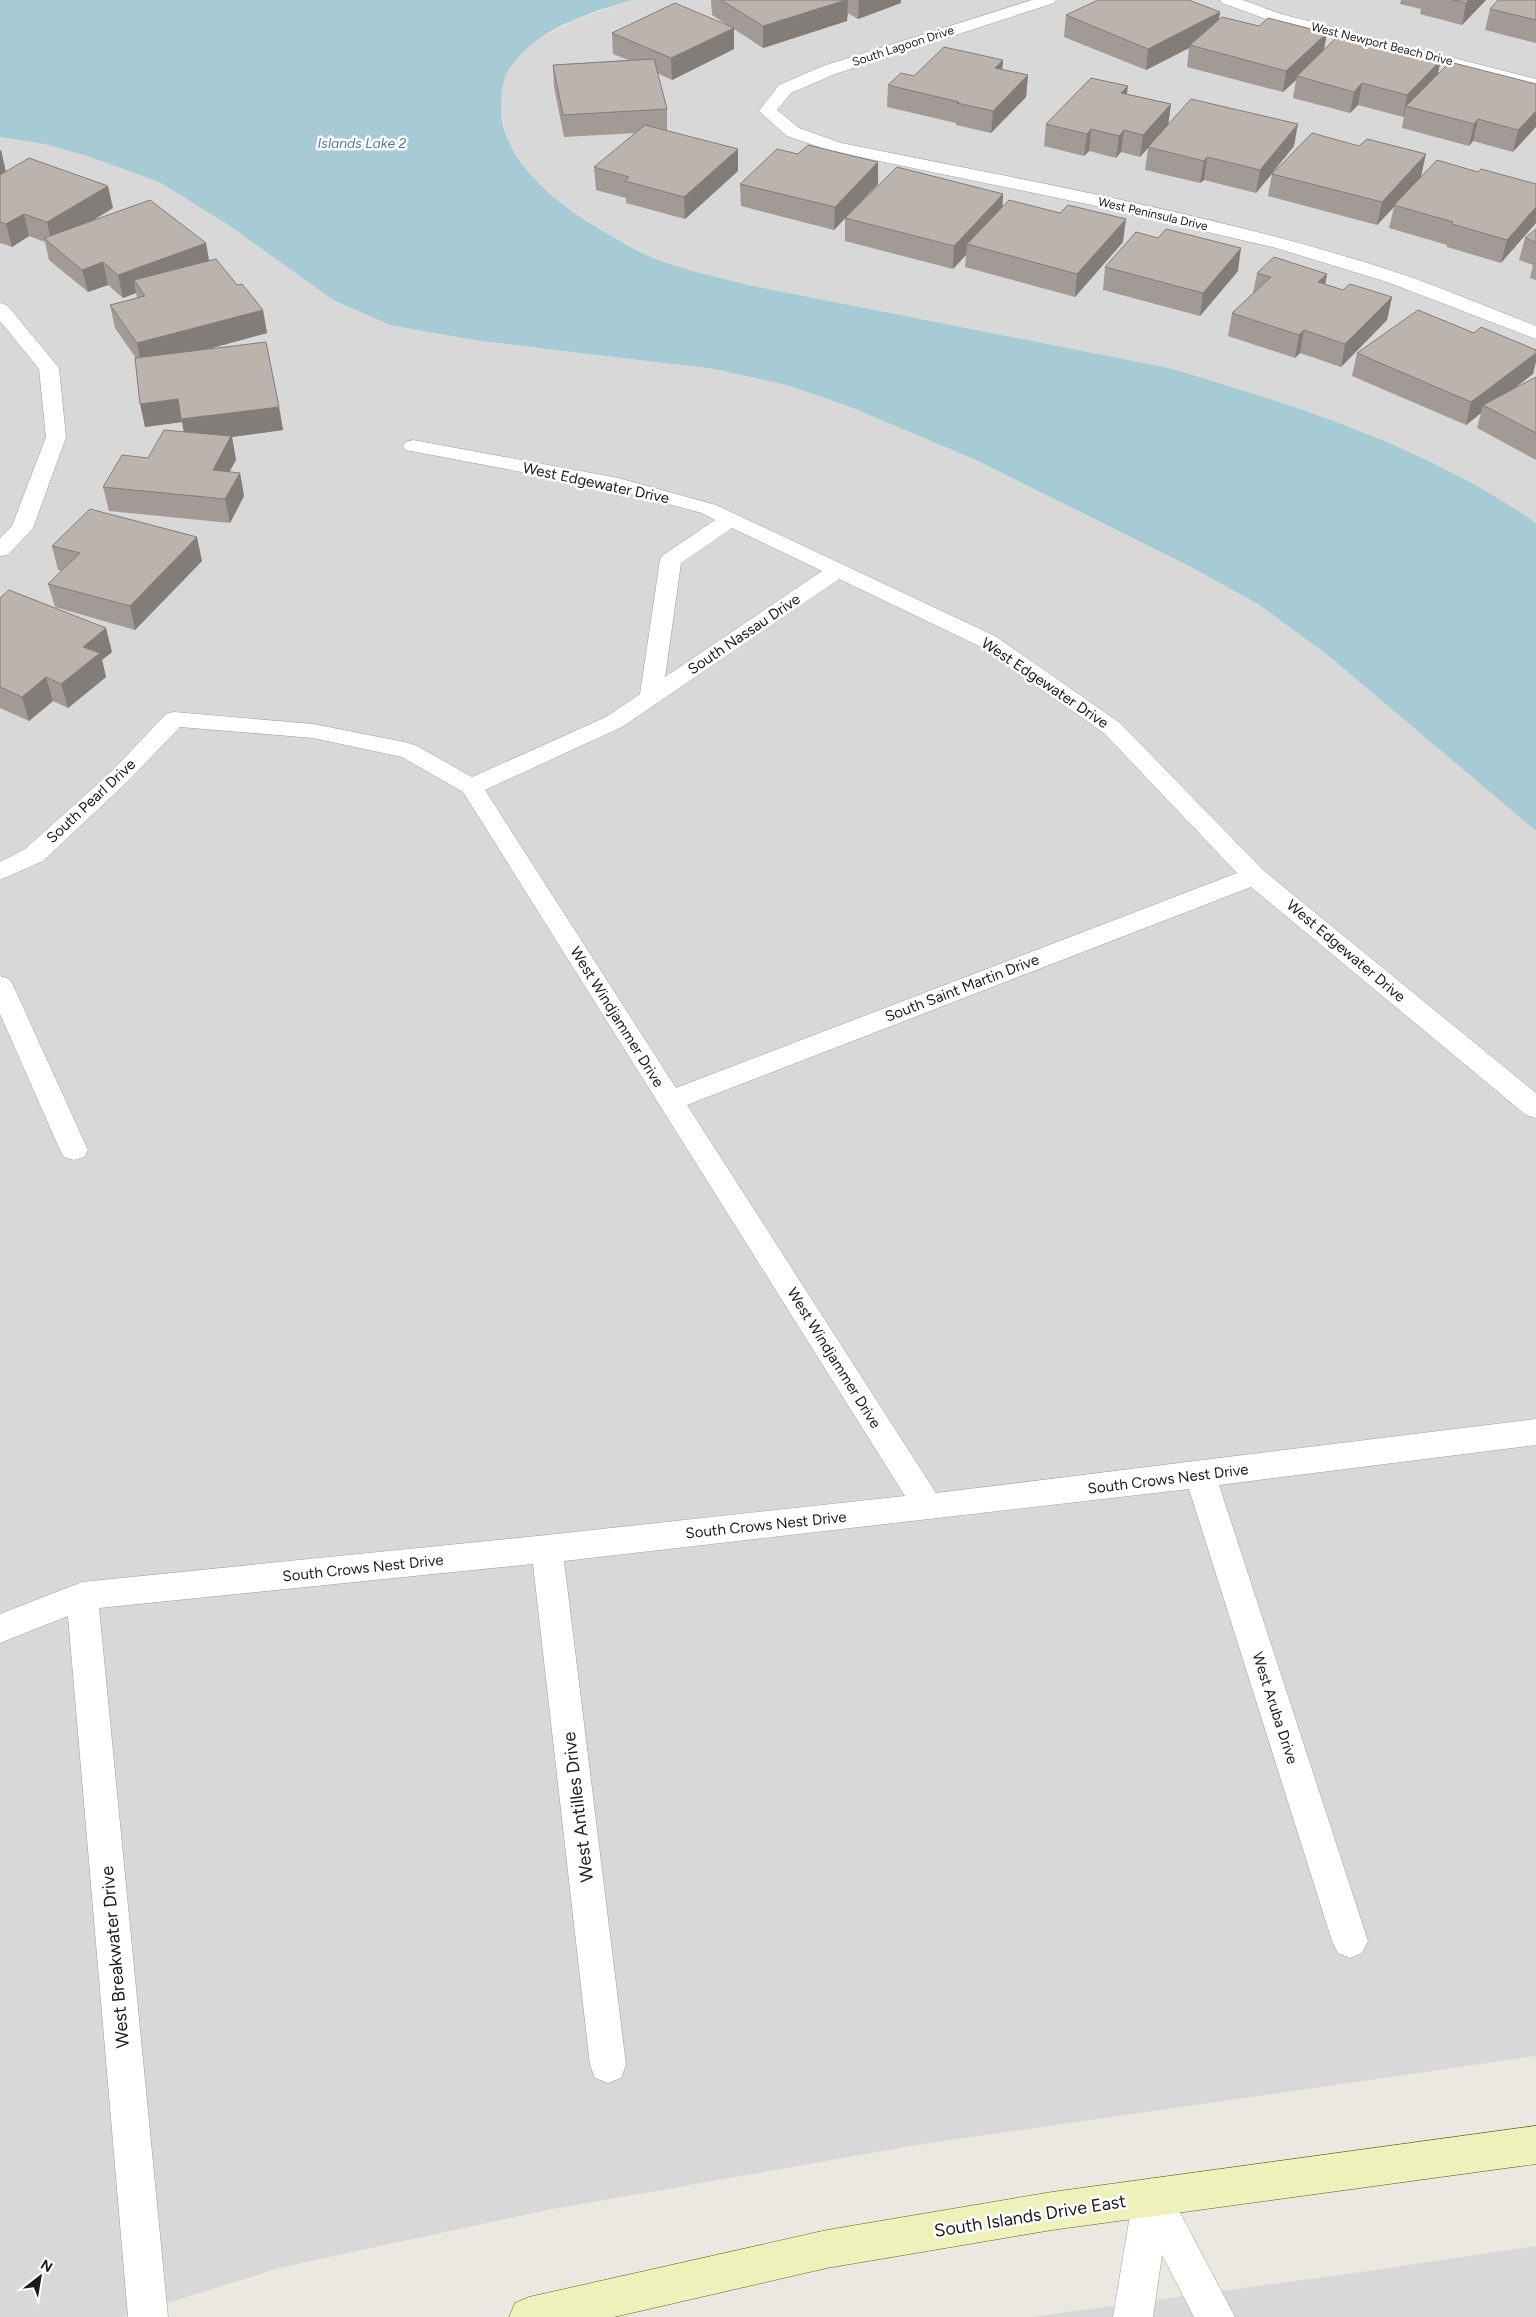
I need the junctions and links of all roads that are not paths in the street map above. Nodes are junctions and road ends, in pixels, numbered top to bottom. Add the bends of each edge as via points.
1 (1048, 0) edge
2 (1228, 0) edge
3 (1536, 84) edge
4 (768, 110) joint
5 (0, 309) edge
6 (1536, 333) edge
7 (413, 446) dead end
8 (731, 519) junction
9 (0, 550) edge
10 (838, 570) junction
11 (650, 697) junction
12 (174, 719) joint
13 (471, 787) junction
14 (0, 872) edge
15 (1254, 876) junction
16 (0, 985) edge
17 (671, 1101) junction
18 (1536, 1108) edge
19 (74, 1150) dead end
20 (1536, 1432) edge
21 (1200, 1476) junction
22 (928, 1507) junction
23 (547, 1549) junction
24 (82, 1596) junction
25 (0, 1629) edge
26 (1350, 1941) dead end
27 (608, 2065) dead end
28 (1536, 2145) edge
29 (1152, 2197) junction
30 (148, 2317) edge
31 (529, 2317) edge
32 (1133, 2317) edge
33 (1215, 2317) edge

1 - 4 street, South Lagoon Drive via 829,70 785,90
2 - 3 street, West Newport Beach Drive via 1275,17
4 - 6 street, West Peninsula Drive via 793,132 836,147 1138,209 1346,262
5 - 9 street via 49,368 56,437 22,528
7 - 8 street, West Edgewater Drive via 618,484 709,509
8 - 10 street, West Edgewater Drive
8 - 11 street via 671,560
10 - 11 street, South Nassau Drive
10 - 15 street, West Edgewater Drive via 987,642 1112,728
11 - 13 street, South Nassau Drive via 614,722
12 - 13 street, West Windjammer Drive via 313,731 410,751
12 - 14 street, South Pearl Drive via 120,776 34,855
13 - 17 street, West Windjammer Drive
15 - 17 street, South Saint Martin Drive
15 - 18 street, West Edgewater Drive
16 - 19 street
17 - 22 street, West Windjammer Drive
20 - 21 street, South Crows Nest Drive
21 - 22 street, South Crows Nest Drive
21 - 26 street, West Aruba Drive
22 - 23 street, South Crows Nest Drive
23 - 24 street, South Crows Nest Drive
23 - 27 street, West Antilles Drive
24 - 25 street, South Crows Nest Drive
24 - 30 street, West Breakwater Drive
28 - 29 street, South Islands Drive East
29 - 31 street, South Islands Drive East via 827,2249
29 - 32 street
29 - 33 street

